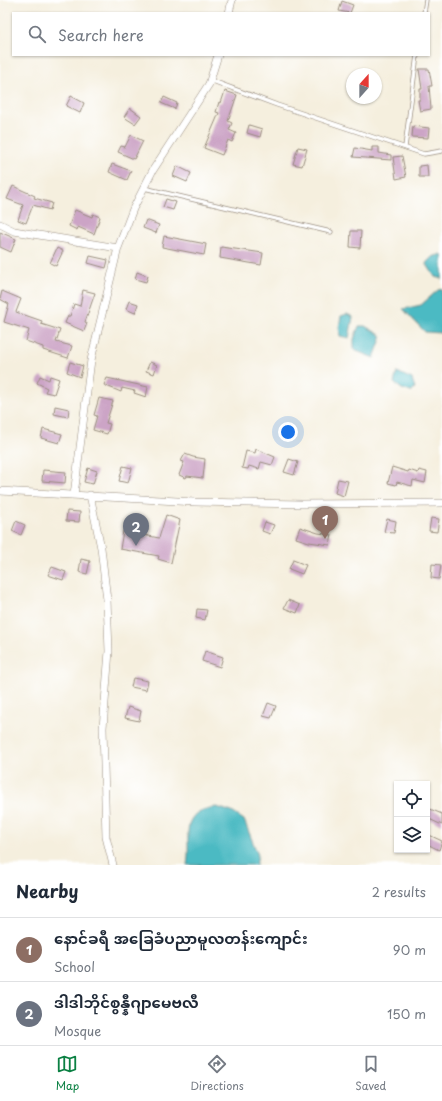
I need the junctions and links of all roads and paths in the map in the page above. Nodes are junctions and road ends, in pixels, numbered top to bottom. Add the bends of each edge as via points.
1 (232, 0) edge
2 (426, 0) edge
3 (229, 12) edge
4 (424, 12) edge
5 (218, 56) edge
6 (417, 56) edge
7 (210, 80) junction
8 (405, 147) junction
9 (442, 151) edge
10 (144, 188) junction
11 (0, 224) edge
12 (331, 232) dead end
13 (118, 248) junction
14 (0, 491) edge
15 (74, 494) junction
16 (90, 495) junction
17 (442, 503) edge
18 (113, 865) edge

1 - 3 street
2 - 4 lane
5 - 7 street
6 - 8 lane
7 - 8 lane
7 - 10 street
8 - 9 lane via 424,154
10 - 12 lane
10 - 13 street
11 - 13 street via 14,231
13 - 15 street via 91,360
14 - 15 street
15 - 16 street
16 - 17 street via 203,502
16 - 18 street via 101,548 107,600 109,651 103,728 106,837

